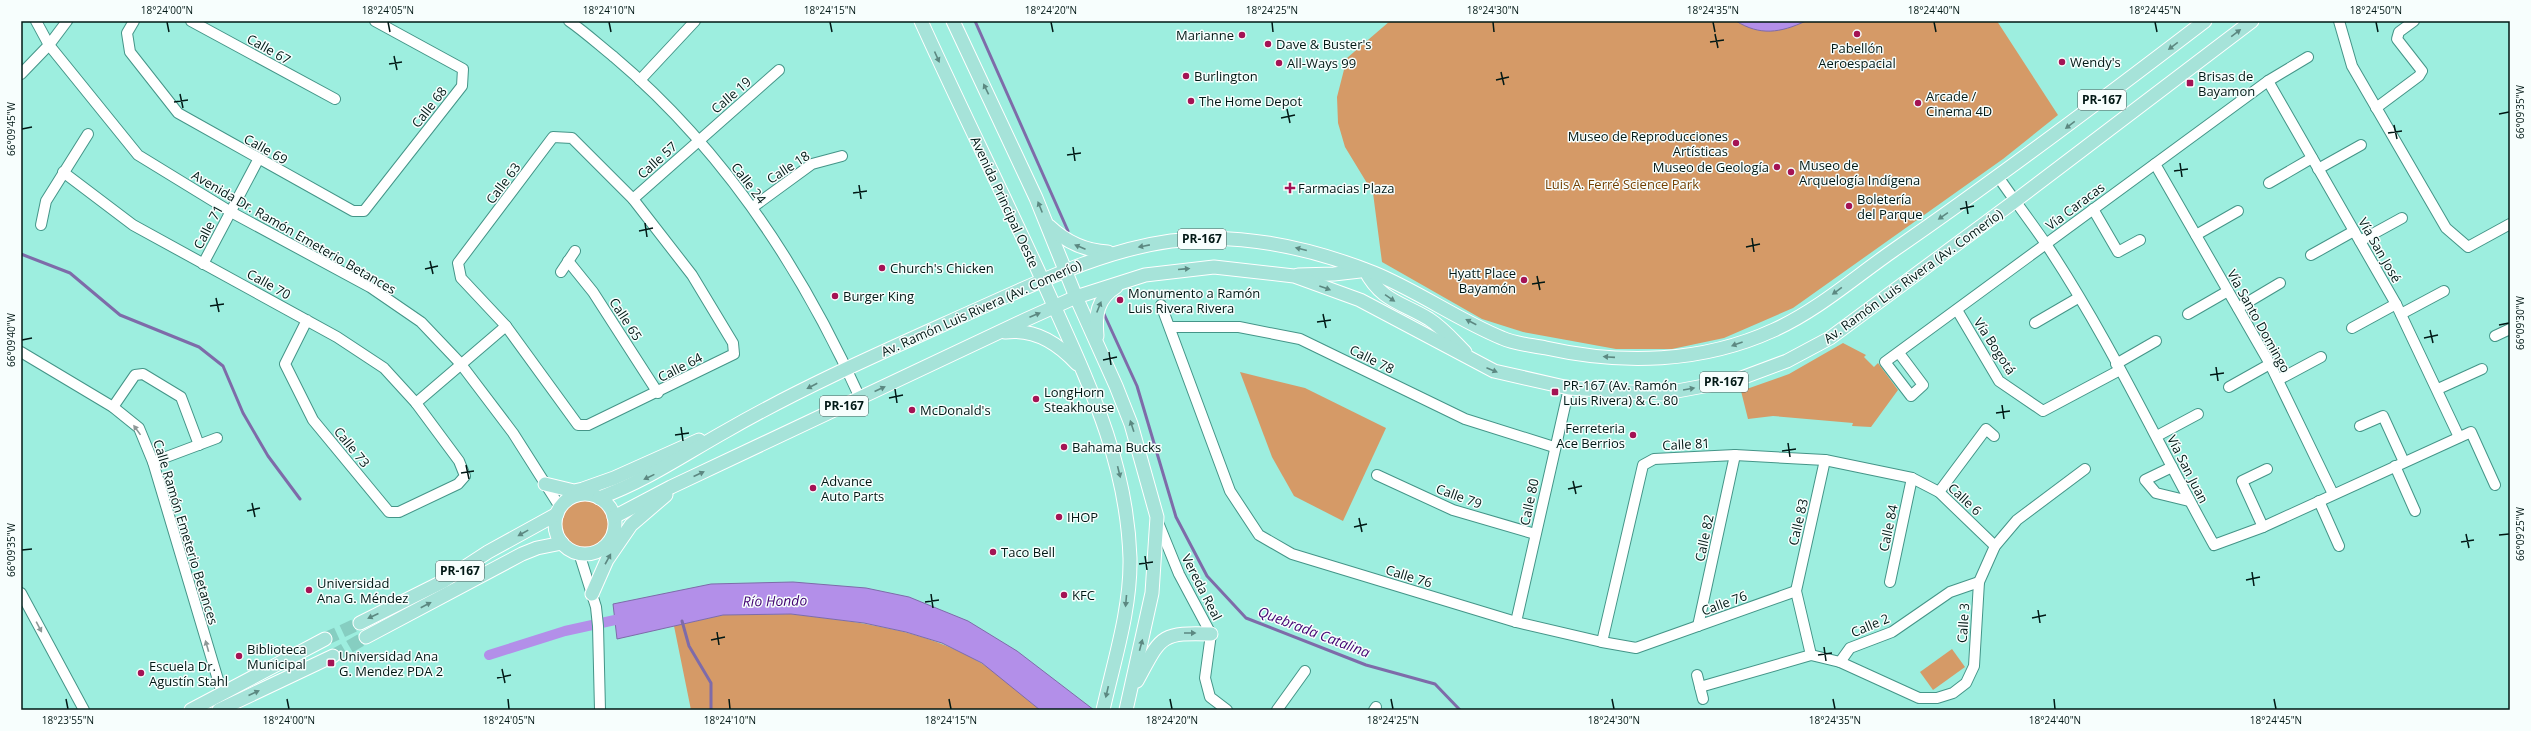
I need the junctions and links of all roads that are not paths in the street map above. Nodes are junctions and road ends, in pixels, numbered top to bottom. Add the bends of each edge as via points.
1 (36, 21) edge
2 (67, 21) edge
3 (134, 21) edge
4 (191, 21) edge
5 (375, 21) edge
6 (694, 21) edge
7 (921, 21) edge
8 (953, 21) edge
9 (2205, 21) edge
10 (2252, 21) edge
11 (2339, 21) edge
12 (2414, 21) edge
13 (573, 22) edge
14 (50, 45) junction
15 (2308, 57) dead end
16 (779, 70) dead end
17 (21, 74) edge
18 (640, 80) junction
19 (2268, 81) junction
20 (335, 99) dead end
21 (2376, 108) junction
22 (88, 134) dead end
23 (699, 140) junction
24 (418, 142) joint
25 (2360, 145) dead end
26 (842, 156) dead end
27 (2312, 158) junction
28 (258, 160) junction
29 (2155, 164) junction
30 (2318, 169) junction
31 (63, 172) junction
32 (1999, 178) junction
33 (2269, 183) dead end
34 (633, 199) junction
35 (2015, 201) junction
36 (752, 207) junction
37 (2093, 209) junction
38 (2238, 211) dead end
39 (231, 212) junction
40 (2402, 218) dead end
41 (1047, 224) junction
42 (2510, 224) edge
43 (41, 225) dead end
44 (2354, 231) junction
45 (2196, 235) junction
46 (2140, 240) dead end
47 (2360, 241) junction
48 (2046, 244) junction
49 (575, 251) dead end
50 (1118, 252) junction
51 (2311, 255) dead end
52 (568, 261) junction
53 (203, 264) junction
54 (1066, 269) junction
55 (1364, 270) junction
56 (561, 272) dead end
57 (1286, 275) junction
58 (1129, 279) junction
59 (1042, 280) junction
60 (2280, 283) dead end
61 (2228, 291) junction
62 (2444, 291) dead end
63 (1076, 297) junction
64 (2078, 298) junction
65 (2396, 304) junction
66 (1161, 305) dead end
67 (1055, 307) junction
68 (2238, 308) junction
69 (1957, 310) junction
70 (2188, 314) dead end
71 (2401, 314) junction
72 (307, 320) junction
73 (2035, 323) dead end
74 (506, 326) junction
75 (1171, 327) junction
76 (2352, 328) dead end
77 (2510, 329) edge
78 (998, 333) junction
79 (2495, 336) dead end
80 (2156, 341) dead end
81 (1098, 345) junction
82 (21, 352) edge
83 (1899, 353) dead end
84 (2322, 357) dead end
85 (1475, 361) junction
86 (460, 363) junction
87 (2270, 364) junction
88 (2118, 367) junction
89 (846, 368) junction
90 (2482, 369) dead end
91 (1083, 371) junction
92 (2278, 380) junction
93 (2229, 387) dead end
94 (1569, 388) junction
95 (2438, 389) junction
96 (658, 393) junction
97 (860, 398) junction
98 (416, 403) junction
99 (113, 407) junction
100 (2198, 414) dead end
101 (2360, 426) dead end
102 (725, 431) junction
103 (1994, 436) dead end
104 (2157, 436) junction
105 (2459, 437) junction
106 (217, 438) dead end
107 (199, 445) junction
108 (1554, 447) junction
109 (1735, 455) junction
110 (1825, 460) junction
111 (153, 462) junction
112 (2399, 464) junction
113 (2172, 467) junction
114 (2085, 469) dead end
115 (2267, 469) dead end
116 (1377, 475) dead end
117 (463, 478) joint
118 (1912, 478) junction
119 (545, 484) junction
120 (2495, 485) dead end
121 (671, 487) junction
122 (1939, 492) junction
123 (2334, 494) junction
124 (599, 498) junction
125 (2189, 501) junction
126 (2319, 501) junction
127 (559, 510) junction
128 (2415, 511) dead end
129 (614, 517) junction
130 (1156, 517) junction
131 (2263, 527) junction
132 (1535, 534) junction
133 (562, 543) junction
134 (1995, 546) junction
135 (2339, 546) dead end
136 (579, 553) junction
137 (1890, 582) dead end
138 (1979, 582) junction
139 (1796, 591) junction
140 (21, 593) edge
141 (592, 594) junction
142 (1516, 622) junction
143 (360, 623) tunnel mouth
144 (1698, 626) junction
145 (1211, 634) junction
146 (366, 637) tunnel mouth
147 (1602, 642) junction
148 (1811, 655) junction
149 (1840, 662) junction
150 (1305, 671) dead end
151 (1697, 675) dead end
152 (1700, 687) junction
153 (221, 693) junction
154 (1129, 696) junction
155 (1703, 699) dead end
156 (224, 709) edge
157 (84, 710) edge
158 (192, 710) edge
159 (600, 710) edge
160 (1103, 710) edge
161 (1126, 710) edge
162 (1227, 710) edge
163 (1277, 710) edge

1 - 14 street, Avenida Dr. Ramón Emeterio Betances
2 - 14 street
3 - 28 street, Calle 69 via 127,33 130,52 178,113
4 - 20 street, Calle 67
5 - 24 street, Calle 68 via 463,68 462,86
6 - 18 street
7 -> 59 main road, Avenida Principal Oeste
41 -> 8 main road, Avenida Principal Oeste
9 -> 32 main road, Av. Ramón Luis Rivera (Av. Comerío) / PR-167
35 -> 10 main road, Av. Ramón Luis Rivera (Av. Comerío) / PR-167
11 - 21 street via 2352,66
12 - 21 street via 2399,32 2397,39 2422,71 2419,76
13 - 18 street, Calle 24
14 - 17 street
14 - 39 street, Avenida Dr. Ramón Emeterio Betances via 138,155
15 - 19 street
16 - 23 street, Calle 19
18 - 23 street, Calle 24
19 - 27 street, Vía San José
19 - 29 street, Vía Caracas
21 - 42 street via 2446,228 2468,247
22 - 31 street
23 - 34 street, Calle 57
23 - 36 street, Calle 24
24 - 28 street, Calle 69 via 364,211 353,211
25 - 30 street
26 - 36 street, Calle 18 via 812,164
27 - 30 street, Vía San José
27 - 33 street
28 - 39 street, Calle 71
29 - 37 street, Vía Caracas
29 - 45 street, Vía Santo Domingo
30 - 44 street, Vía San José
31 - 43 street via 46,201
31 - 53 street, Calle 70 via 133,225
32 - 35 street, Vía San Juan
32 -> 55 main road, Av. Ramón Luis Rivera (Av. Comerío) / PR-167 via 1812,310 1774,330 1728,348 1658,360 1573,354 1505,340
34 - 74 street, Calle 63 via 572,138 553,137 458,263 461,278
34 - 96 street, Calle 64 via 692,275 734,343 734,354
35 - 48 street, Vía San Juan
94 -> 35 main road, Av. Ramón Luis Rivera (Av. Comerío) / PR-167 via 1661,394 1736,380 1787,361 1830,338
36 - 89 street, Calle 24 via 787,258
37 - 46 street via 2118,252
37 - 48 street, Vía Caracas
38 - 45 street
39 - 53 street, Calle 71
39 - 86 street, Avenida Dr. Ramón Emeterio Betances via 370,286 421,322
40 - 47 street
50 -> 41 main road via 1093,252 1078,247 1059,236
41 - 54 main road, Avenida Principal Oeste
44 - 47 street, Vía San José
44 - 51 street
45 - 61 street, Vía Santo Domingo
47 - 65 street, Vía San José
48 - 64 street, Vía San Juan
48 - 69 street, Vía Caracas
49 - 52 street
50 - 54 main road, Av. Ramón Luis Rivera (Av. Comerío) / PR-167
55 -> 50 main road, Av. Ramón Luis Rivera (Av. Comerío) / PR-167 via 1300,248 1214,238 1171,241
52 - 56 street
52 - 96 street, Calle 65 via 593,292
53 - 72 street, Calle 70
54 - 59 main road, Av. Ramón Luis Rivera (Av. Comerío) / PR-167
54 - 63 main road, Avenida Principal Oeste
55 - 57 main road via 1334,274
55 -> 85 main road via 1373,286 1391,300 1444,330
58 -> 57 main road, Av. Ramón Luis Rivera (Av. Comerío) / PR-167 via 1180,269 1214,267
57 -> 85 main road, Av. Ramón Luis Rivera (Av. Comerío) / PR-167 via 1360,300
58 - 63 main road, Av. Ramón Luis Rivera (Av. Comerío) / PR-167
81 -> 58 main road via 1098,305 1104,296
59 - 67 main road, Avenida Principal Oeste
59 - 89 main road, Av. Ramón Luis Rivera (Av. Comerío) / PR-167
60 - 68 street
61 - 68 street, Vía Santo Domingo
61 - 70 street
62 - 71 street
63 - 67 main road, Av. Ramón Luis Rivera (Av. Comerío) / PR-167
63 - 81 main road, Avenida Principal Oeste
64 - 73 street
64 - 88 street, Vía San Juan
65 - 71 street, Vía San José
65 - 76 street
66 - 75 street, Calle 76
78 -> 67 main road, Av. Ramón Luis Rivera (Av. Comerío) / PR-167
67 - 91 main road, Avenida Principal Oeste
68 - 87 street, Vía Santo Domingo
69 - 83 street, Vía Caracas
69 - 88 street, Vía Bogotá via 1999,381 2043,411
71 - 95 street, Vía San José
72 - 98 street, Calle 70 via 384,368
72 - 117 street, Calle 73 via 285,364 313,420 389,512 399,512 458,484
74 - 86 street
74 - 96 street, Calle 64 via 578,425 588,425
75 - 108 street, Calle 78 via 1239,327 1300,339 1465,419
75 - 142 street, Calle 76 via 1230,492 1259,535 1292,554
77 - 79 street
78 - 91 main road via 1016,330 1039,335 1057,346
97 -> 78 main road, Av. Ramón Luis Rivera (Av. Comerío) / PR-167
80 - 88 street
130 -> 81 main road, Avenida Principal Oeste via 1131,424
82 - 99 street, Calle Ramón Emeterio Betances
84 - 92 street
85 -> 94 main road, Av. Ramón Luis Rivera (Av. Comerío) / PR-167 via 1494,372
86 - 98 street
86 - 119 street, Avenida Dr. Ramón Emeterio Betances via 512,433
87 - 92 street, Vía Santo Domingo
87 - 93 street
88 - 104 street, Vía San Juan
89 - 97 street, Calle 24
89 -> 102 main road, Av. Ramón Luis Rivera (Av. Comerío) / PR-167
90 - 95 street
91 -> 160 main road, Avenida Principal Oeste via 1111,442 1122,483 1130,559 1126,609
92 - 123 street, Vía Santo Domingo
94 - 108 street, Calle 80
95 - 105 street, Vía San José
121 -> 97 main road, Av. Ramón Luis Rivera (Av. Comerío) / PR-167
98 - 117 street, Calle 70 via 459,461 465,476
99 - 107 street via 135,375 143,374 180,397
111 -> 99 street, Calle Ramón Emeterio Betances via 139,428
100 - 104 street
101 - 112 street via 2383,416
102 - 119 main road via 583,489 574,491
102 -> 124 main road, Av. Ramón Luis Rivera (Av. Comerío) / PR-167 via 671,466
103 - 122 street via 1986,430
104 - 113 street, Vía San Juan
105 - 112 street, Vía San Juan
105 - 120 street via 2471,432
106 - 107 street
107 - 111 street
108 - 132 street, Calle 80
109 - 110 street, Calle 81
109 - 144 street, Calle 82
109 - 147 street, Calle 81 via 1654,459 1643,465
110 - 118 street, Calle 81
110 - 139 street, Calle 83
153 -> 111 street, Calle Ramón Emeterio Betances
112 - 123 street, Vía San Juan
112 - 128 street
113 - 125 street, Vía San Juan
113 - 125 street via 2145,480 2156,493
114 - 134 street, Calle 3 via 2017,520
115 - 131 street via 2242,480
116 - 132 street, Calle 79 via 1453,510
118 - 122 street, Calle 6
118 - 137 street, Calle 84
119 - 127 street, Avenida Dr. Ramón Emeterio Betances
121 - 129 main road, Av. Ramón Luis Rivera (Av. Comerío) / PR-167
141 -> 121 main road via 607,560 631,525 664,499
122 - 134 street, Calle 6
123 - 126 street, Vía San Juan
124 - 127 main road, PR-167 via 589,494 578,495 568,499
124 - 129 main road via 607,504
125 - 131 street, Vía San Juan via 2214,545
126 - 131 street, Vía San Juan
126 - 135 street
127 - 133 main road via 556,529
127 -> 143 main road, PR-167 via 442,582
129 - 136 main road via 613,535 606,545 596,552
130 - 145 street, Vereda Real via 1179,574
154 -> 130 main road, Avenida Principal Oeste via 1152,593
132 - 142 street, Calle 80
133 - 136 main road via 569,550
146 -> 133 main road, PR-167 via 522,554
134 - 138 street, Calle 3
136 - 141 street
138 - 149 street, Calle 2 via 1950,592 1892,632 1850,648
138 - 149 street, Calle 3 via 1974,666 1966,683 1953,693 1937,698 1919,698
139 - 144 street, Calle 76
139 - 148 street
140 -> 157 street
141 - 159 street via 598,626
142 - 147 street, Calle 76
144 - 147 street, Calle 76 via 1636,648
154 -> 145 main road via 1163,638 1174,634
145 - 162 street, Vereda Real via 1206,651 1205,678 1210,697
148 - 149 street
148 - 152 street
150 - 163 street
151 - 152 street
152 - 155 street
153 - 156 street, Calle Ramón Emeterio Betances
156 -> 153 main road via 331,657 323,639
153 - 158 main road
154 - 161 main road, Avenida Principal Oeste

